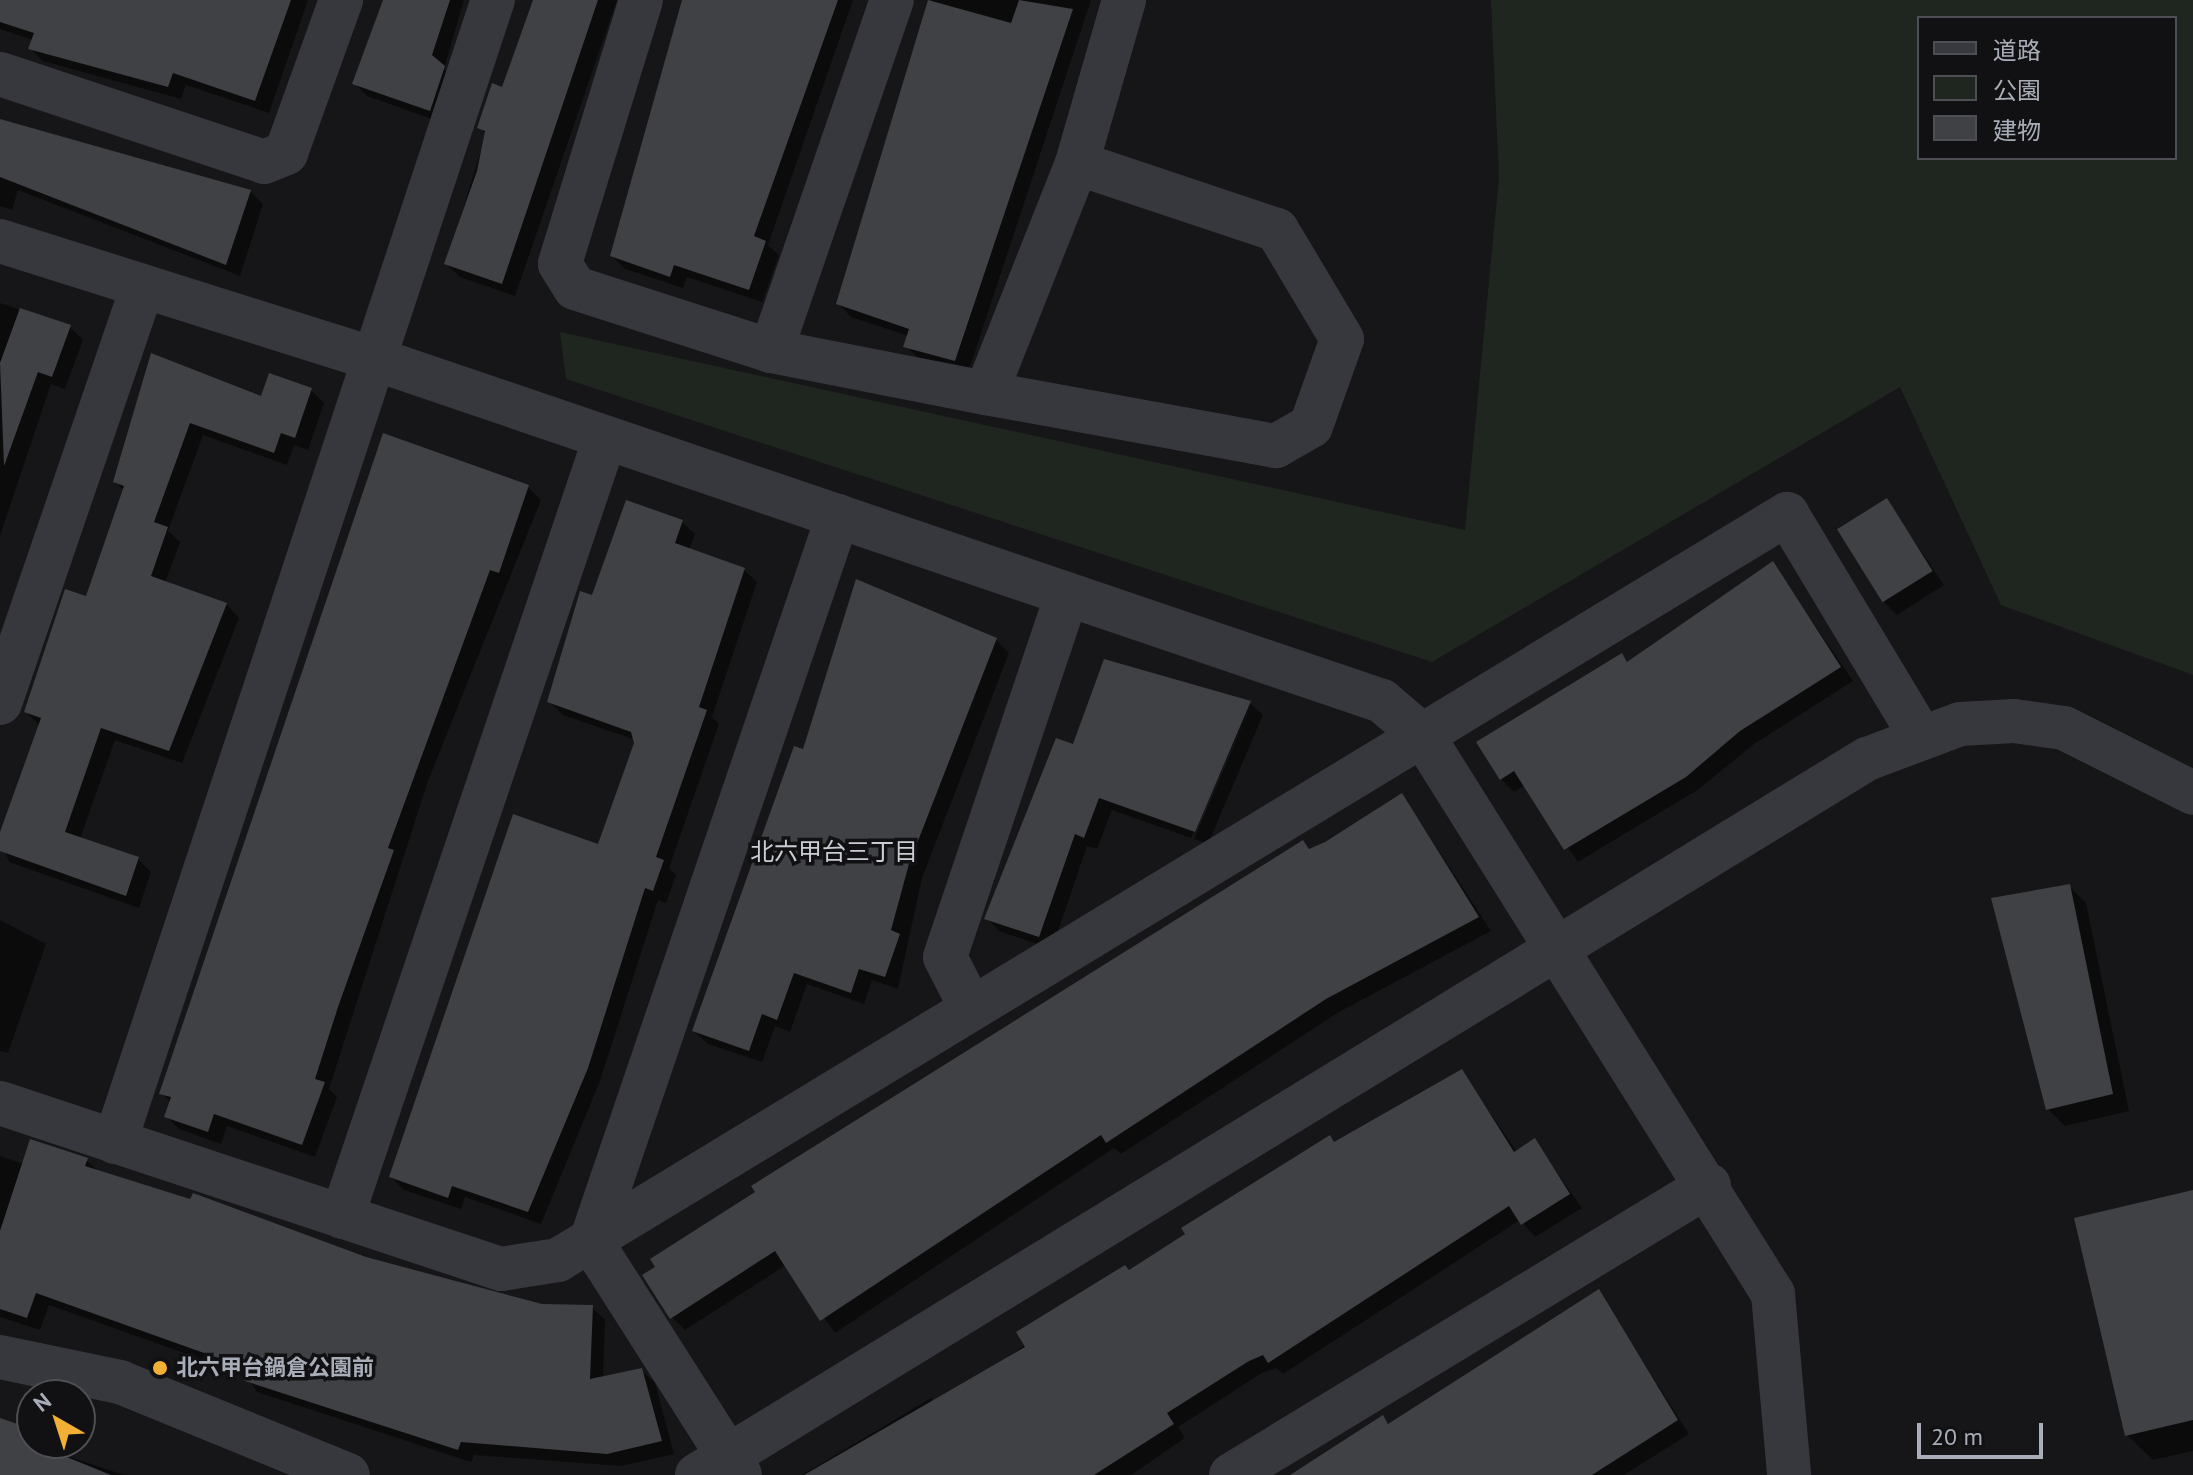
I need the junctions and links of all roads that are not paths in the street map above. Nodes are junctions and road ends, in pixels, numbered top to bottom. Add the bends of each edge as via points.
1 (341, 0) edge
2 (493, 0) edge
3 (641, 0) edge
4 (892, 0) edge
5 (1124, 0) edge
6 (0, 74) edge
7 (1077, 163) junction
8 (0, 241) edge
9 (142, 289) junction
10 (771, 351) junction
11 (372, 358) junction
12 (986, 393) junction
13 (605, 438) junction
14 (838, 516) junction
15 (1067, 594) junction
16 (0, 703) edge
17 (1920, 735) junction
18 (1423, 736) junction
19 (2193, 793) edge
20 (1558, 948) junction
21 (971, 1008) junction
22 (0, 1103) edge
23 (115, 1142) junction
24 (1709, 1185) junction
25 (342, 1217) junction
26 (591, 1241) junction
27 (0, 1357) edge
28 (722, 1469) edge
29 (1782, 1473) edge
30 (348, 1475) edge
31 (1231, 1475) edge

1 - 6 street via 286,153 264,162
2 - 11 street
3 - 10 street via 560,264 575,288
4 - 10 street
5 - 7 street
7 - 12 street
7 - 12 street via 1277,230 1342,339 1311,426 1276,446
8 - 9 street
9 - 11 street
9 - 16 street
10 - 12 street
11 - 13 street
11 - 23 street
13 - 14 street
13 - 25 street
14 - 15 street
14 - 26 street
15 - 18 street via 1382,701
15 - 21 street via 945,957
17 - 18 street via 1787,514
17 - 19 street via 2014,721 2064,728
17 - 20 street via 1867,759
18 - 20 street
18 - 21 street
20 - 24 street
20 - 28 street
21 - 26 street
22 - 23 street
23 - 25 street
24 - 29 street via 1773,1294
24 - 31 street
25 - 26 street via 501,1269 558,1260
26 - 28 street
27 - 30 street via 120,1382

